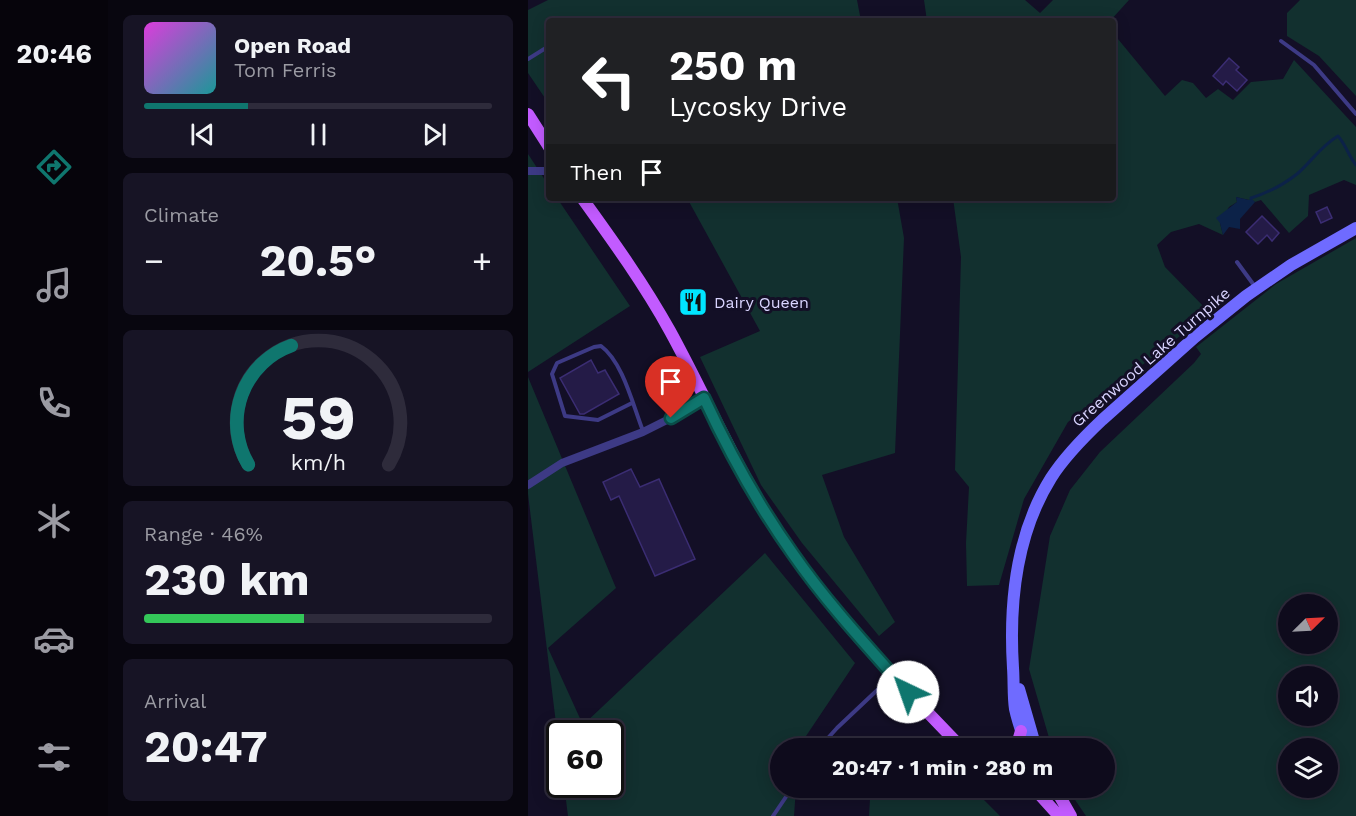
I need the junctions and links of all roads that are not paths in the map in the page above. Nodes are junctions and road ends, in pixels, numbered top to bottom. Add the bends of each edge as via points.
1 (1281, 41) dead end
2 (546, 48) edge
3 (528, 59) edge
4 (528, 114) edge
5 (1356, 114) edge
6 (546, 142) edge
7 (528, 171) edge
8 (546, 171) edge
9 (584, 201) edge
10 (1356, 228) edge
11 (1237, 262) dead end
12 (1257, 289) junction
13 (704, 398) junction
14 (632, 403) junction
15 (643, 432) junction
16 (528, 486) edge
17 (1013, 664) junction
18 (893, 676) junction
19 (1021, 731) junction
20 (828, 738) edge
21 (952, 738) edge
22 (1019, 738) edge
23 (1023, 738) edge
24 (1033, 738) edge
25 (785, 798) edge
26 (1042, 798) edge
27 (1049, 798) edge
28 (1061, 798) edge
29 (773, 816) edge
30 (1058, 816) edge
31 (1071, 816) edge

1 - 5 lane via 1314,65
2 - 3 lane
4 - 6 main road
7 - 8 street
9 - 13 main road via 648,292
10 - 12 main road, Greenwood Lake Turnpike
11 - 12 lane
12 - 17 main road, Greenwood Lake Turnpike via 1195,337 1102,420 1051,478 1029,529 1015,587
13 - 15 street
13 - 18 main road via 742,473 793,555
14 - 14 lane via 598,420 566,416 552,374 557,363 601,346 617,364
14 - 15 lane
15 - 16 street via 562,463
17 - 19 main road, Greenwood Lake Turnpike via 1015,708
17 - 24 main road, Greenwood Lake Turnpike
18 - 20 lane
18 - 21 main road
19 - 22 main road
19 - 23 main road, Greenwood Lake Turnpike
25 - 29 lane
26 - 30 main road
27 - 30 main road
28 - 31 main road

